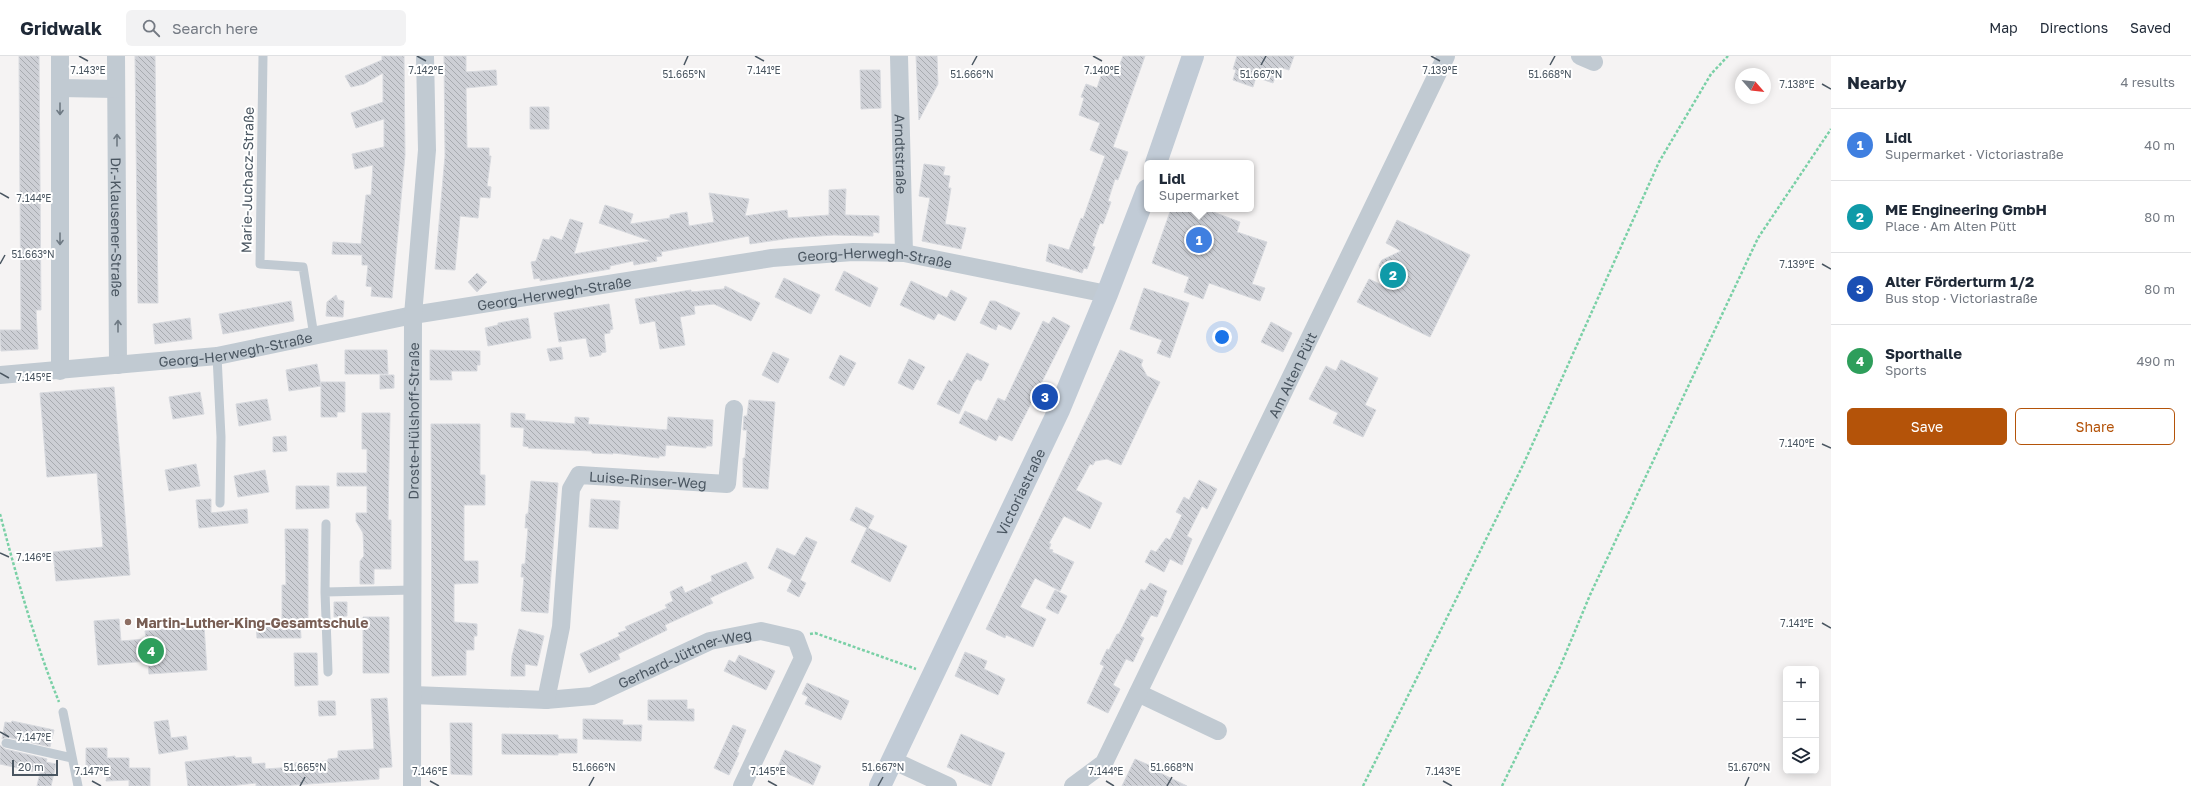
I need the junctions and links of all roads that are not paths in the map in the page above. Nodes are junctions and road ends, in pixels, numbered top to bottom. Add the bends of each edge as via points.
1 (60, 56) edge
2 (116, 56) edge
3 (263, 56) edge
4 (425, 56) edge
5 (899, 56) edge
6 (1193, 56) edge
7 (1446, 56) edge
8 (60, 88) junction
9 (116, 89) junction
10 (1157, 160) edge
11 (1144, 198) edge
12 (904, 253) junction
13 (1107, 294) junction
14 (412, 315) junction
15 (314, 336) junction
16 (217, 356) junction
17 (118, 364) junction
18 (60, 371) junction
19 (0, 375) edge
20 (734, 409) dead end
21 (220, 503) dead end
22 (326, 524) dead end
23 (413, 590) junction
24 (325, 592) junction
25 (328, 672) dead end
26 (1138, 693) junction
27 (413, 695) junction
28 (546, 700) junction
29 (63, 712) road end
30 (1218, 731) dead end
31 (6, 743) dead end
32 (72, 758) junction
33 (892, 760) junction
34 (78, 786) edge
35 (412, 786) edge
36 (742, 786) edge
37 (880, 786) edge
38 (948, 786) edge
39 (1073, 786) edge

1 - 8 street
2 - 9 street, Dr.-Klausener-Straße
3 - 15 lane, Marie-Juchacz-Straße via 260,264 303,267
4 - 14 street, Droste-Hülshoff-Straße via 427,150
5 - 12 street, Arndtstraße
6 - 10 main road
7 - 26 street, Am Alten Pütt
8 - 9 street
8 -> 18 street
17 -> 9 street, Dr.-Klausener-Straße
11 - 13 main road, Victoriastraße
12 - 13 street, Georg-Herwegh-Straße
12 - 14 street, Georg-Herwegh-Straße via 853,252 772,258
13 - 33 main road, Victoriastraße via 1059,410
14 - 15 street, Georg-Herwegh-Straße
14 - 23 street, Droste-Hülshoff-Straße
15 - 16 street, Georg-Herwegh-Straße
16 - 17 street, Georg-Herwegh-Straße
16 - 21 lane via 221,437
17 - 18 street, Georg-Herwegh-Straße
18 - 19 street, Georg-Herwegh-Straße
20 - 28 street, Luise-Rinser-Weg via 727,484 578,475 571,489 561,627
22 - 24 lane
23 - 24 lane
23 - 27 street, Droste-Hülshoff-Straße
24 - 25 lane
26 - 30 street
26 - 39 street, Am Alten Pütt via 1104,763
27 - 28 street, Gerhard-Jüttner-Weg
27 - 35 street, Droste-Hülshoff-Straße
28 - 36 street, Gerhard-Jüttner-Weg via 592,696 710,641 762,631 796,639 803,658
29 - 32 lane
31 - 32 lane
32 - 34 lane
33 - 37 main road, Victoriastraße
33 - 38 street

